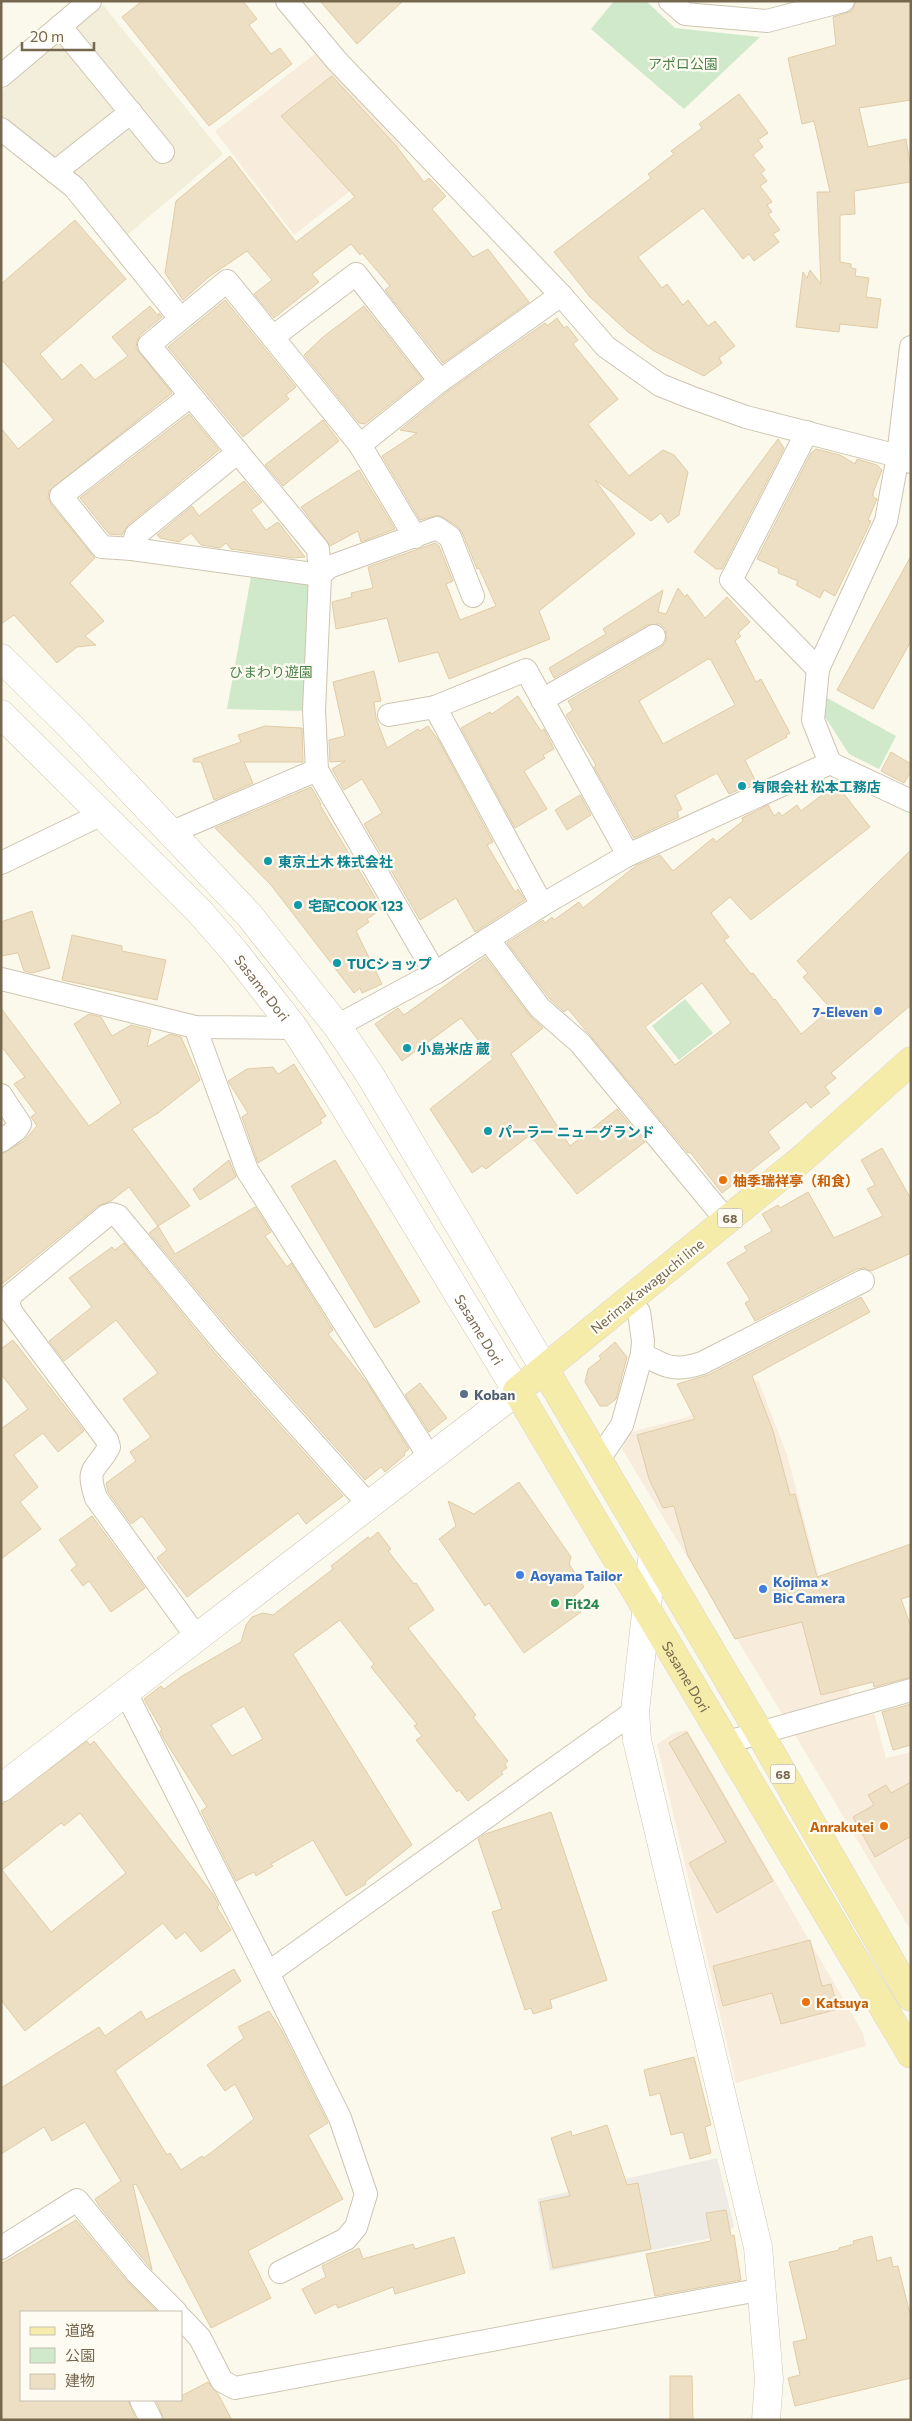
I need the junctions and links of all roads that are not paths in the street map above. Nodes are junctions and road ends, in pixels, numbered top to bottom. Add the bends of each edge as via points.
1 (90, 1) edge
2 (287, 1) edge
3 (670, 1) edge
4 (843, 1) edge
5 (768, 11) edge
6 (60, 26) junction
7 (1, 76) edge
8 (130, 112) junction
9 (1, 128) edge
10 (163, 152) dead end
11 (55, 172) junction
12 (561, 295) junction
13 (180, 318) junction
14 (274, 337) junction
15 (911, 347) edge
16 (440, 381) junction
17 (189, 397) junction
18 (807, 432) junction
19 (360, 445) junction
20 (238, 452) junction
21 (904, 459) edge
22 (415, 537) junction
23 (132, 549) junction
24 (320, 574) junction
25 (473, 596) dead end
26 (654, 636) dead end
27 (1, 658) edge
28 (818, 669) junction
29 (542, 700) junction
30 (435, 707) junction
31 (1, 714) edge
32 (390, 715) dead end
33 (830, 763) junction
34 (317, 770) junction
35 (911, 802) edge
36 (102, 814) junction
37 (170, 834) junction
38 (628, 855) junction
39 (1, 863) edge
40 (542, 905) junction
41 (488, 939) junction
42 (435, 973) junction
43 (1, 979) edge
44 (337, 1026) junction
45 (195, 1027) junction
46 (294, 1028) junction
47 (911, 1061) edge
48 (1, 1095) edge
49 (1, 1141) edge
50 (727, 1221) junction
51 (863, 1281) dead end
52 (630, 1300) junction
53 (642, 1354) junction
54 (545, 1370) junction
55 (517, 1391) junction
56 (430, 1458) junction
57 (599, 1459) junction
58 (370, 1506) junction
59 (653, 1552) junction
60 (645, 1608) junction
61 (198, 1639) junction
62 (911, 1690) edge
63 (126, 1693) junction
64 (635, 1711) junction
65 (758, 1732) junction
66 (724, 1743) junction
67 (1, 1788) edge
68 (268, 1973) junction
69 (911, 1997) edge
70 (911, 2054) edge
71 (1, 2248) edge
72 (280, 2272) dead end
73 (763, 2289) junction
74 (175, 2311) edge
75 (182, 2319) edge
76 (142, 2401) edge
77 (151, 2420) edge
78 (766, 2420) edge

1 - 6 street
2 - 12 street via 336,60
3 - 5 street via 685,14
4 - 5 street
6 - 7 street
6 - 8 street
8 - 10 street
8 - 11 street
9 - 11 street
11 - 13 street via 74,187
12 - 16 street
12 - 18 street via 606,347 660,386 746,417
13 - 14 street via 227,281
13 - 17 street via 149,345
14 - 16 street via 356,274
14 - 19 street
15 - 21 street
16 - 19 street
17 - 20 street
17 - 23 street via 61,496 102,547
18 - 21 street
18 - 28 street via 731,580
19 - 22 street
20 - 23 street via 136,535
20 - 24 street via 318,549
21 - 28 street via 886,521
22 - 24 street via 329,567
22 - 25 street via 437,528 450,537
23 - 24 street
24 - 34 street via 314,710
26 - 29 street
27 - 37 main road via 71,727
28 - 33 street via 813,720
29 - 30 street via 526,670
29 - 38 street
30 - 32 street
30 - 40 street
31 - 36 main road, Sasame Dori
33 - 35 street
33 - 38 street
34 - 37 street
34 - 42 street
36 - 39 street
36 - 46 main road, Sasame Dori via 199,911
37 - 44 main road via 249,915
38 - 40 street
40 - 41 street
41 - 42 street
41 - 50 street via 540,1008 580,1044
42 - 44 street
43 - 45 street
44 - 54 main road via 370,1075
45 - 46 street
45 - 56 street via 247,1170
46 - 55 main road, Sasame Dori
47 - 50 main road, NerimaKawaguchi line / 68
48 - 49 street via 20,1124
50 - 52 main road, NerimaKawaguchi line / 68
51 - 53 street via 685,1369 670,1368
52 - 53 street via 639,1312
52 - 54 main road, NerimaKawaguchi line / 68
53 - 57 street via 622,1425
54 - 55 main road, NerimaKawaguchi line / 68
54 - 57 main road, 68
55 - 56 main road
55 - 60 main road, Sasame Dori / 68
56 - 58 main road
57 - 59 main road, 68
58 - 61 main road
58 - 61 street via 222,1342 118,1216 106,1216 12,1294 8,1303 12,1313 107,1440 109,1447 91,1473 96,1498
59 - 60 main road
59 - 65 main road, 68
60 - 64 main road
60 - 66 main road, Sasame Dori / 68
61 - 63 main road
62 - 65 street
63 - 67 main road
63 - 68 street
64 - 68 street
64 - 73 main road via 637,1740 753,2223
65 - 66 street
65 - 69 main road, 68
66 - 70 main road, Sasame Dori / 68
68 - 72 street via 340,2118 366,2194 356,2227 346,2239
71 - 74 street via 77,2200 137,2273
73 - 75 street via 234,2388 222,2381 200,2338
73 - 78 main road via 768,2379
76 - 77 street

